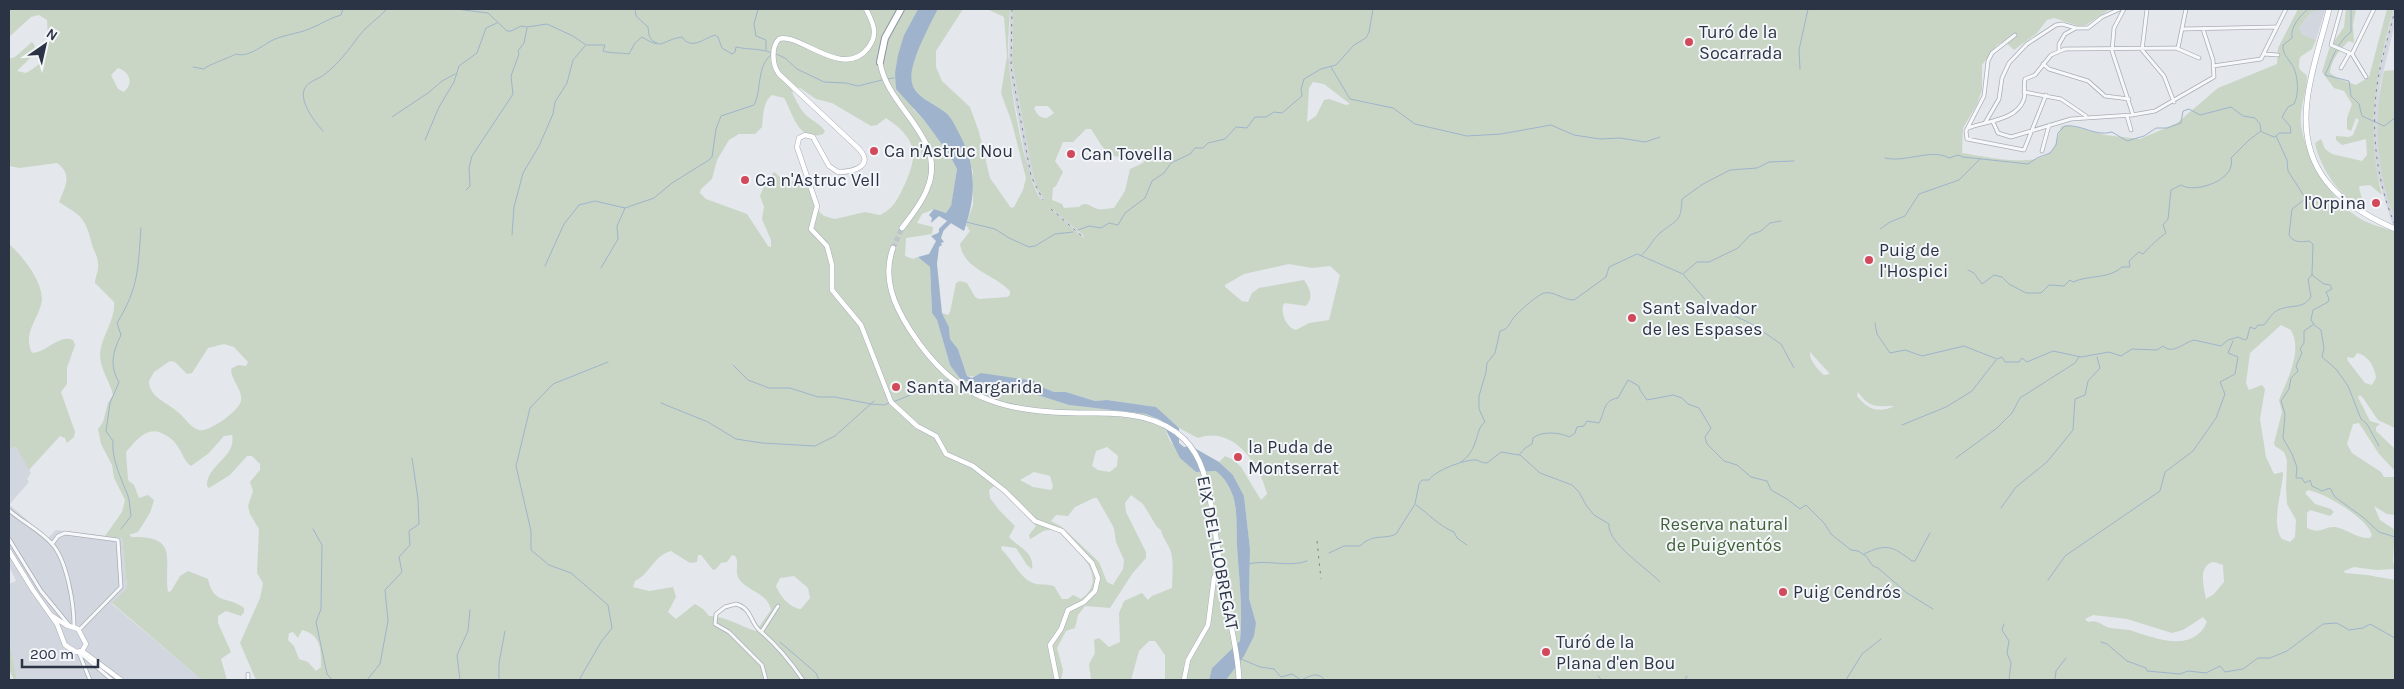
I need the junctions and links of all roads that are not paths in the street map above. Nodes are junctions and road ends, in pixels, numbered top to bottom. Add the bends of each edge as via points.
1 (866, 9) edge
2 (900, 9) edge
3 (2122, 9) edge
4 (2147, 9) edge
5 (2186, 9) edge
6 (2286, 9) edge
7 (2331, 9) edge
8 (2341, 9) edge
9 (2374, 9) edge
10 (2275, 27) junction
11 (2076, 28) junction
12 (2183, 28) junction
13 (2203, 29) junction
14 (2015, 35) dead end
15 (2178, 48) junction
16 (2112, 50) junction
17 (2142, 50) junction
18 (2059, 51) junction
19 (2264, 54) junction
20 (2350, 54) junction
21 (2278, 55) dead end
22 (2199, 58) dead end
23 (2043, 64) junction
24 (881, 65) joint
25 (2214, 66) junction
26 (2341, 68) dead end
27 (2366, 78) dead end
28 (2024, 92) junction
29 (2046, 95) junction
30 (2129, 99) junction
31 (2174, 102) junction
32 (2133, 115) junction
33 (2127, 116) junction
34 (2086, 117) junction
35 (1993, 122) junction
36 (1985, 123) junction
37 (2049, 125) junction
38 (1968, 128) junction
39 (2033, 130) junction
40 (2131, 130) dead end
41 (2042, 151) dead end
42 (2393, 227) edge
43 (902, 228) tunnel mouth
44 (893, 248) tunnel mouth
45 (9, 510) edge
46 (9, 539) edge
47 (52, 544) junction
48 (9, 551) edge
49 (1220, 566) junction
50 (778, 606) dead end
51 (52, 615) junction
52 (69, 625) junction
53 (60, 630) junction
54 (79, 630) junction
55 (762, 631) junction
56 (81, 651) junction
57 (248, 674) dead end
58 (90, 680) edge
59 (112, 680) edge
60 (120, 680) edge
61 (248, 680) edge
62 (766, 680) edge
63 (803, 680) edge
64 (1057, 680) edge
65 (1184, 680) edge
66 (1239, 680) edge

1 - 64 street via 873,23 874,36 866,51 856,57 830,56 788,37 780,38 775,44 774,63 778,74 864,154 861,167 838,172 829,166 813,137 801,136 797,143 817,206 811,229 828,248 832,290 861,324 892,402 917,426 936,436 945,453 974,466 1033,520 1062,531 1094,565 1098,578 1095,591 1068,610 1050,645
2 - 24 highway via 885,38
3 - 11 street via 2104,16 2088,28
3 - 16 street via 2114,28
4 - 17 street
5 - 12 street
6 - 10 street
7 - 42 main road via 2307,100 2306,126 2310,147 2324,178 2342,199 2366,216
8 - 20 street via 2330,45
9 - 20 street
10 - 13 street
10 - 19 street
11 - 18 street via 2064,36
11 - 36 street via 2056,25 2020,50 2004,73 1999,99
12 - 13 street
12 - 15 street
13 - 25 street
14 - 38 street via 1990,57 1984,96
15 - 17 street
15 - 22 street
16 - 17 street
16 - 18 street via 2067,48
16 - 30 street
17 - 31 street via 2164,76
18 - 23 street
19 - 21 street
19 - 25 street via 2257,61
20 - 26 street
20 - 27 street
23 - 28 street via 2035,75 2025,79
23 - 30 street via 2049,69 2088,81 2105,96
24 - 43 main road via 889,89 924,138 932,160 932,174 926,192
25 - 31 street via 2213,79
28 - 29 street
28 - 35 street via 2023,101 2017,109
29 - 34 street via 2061,99
29 - 39 street
30 - 32 street
31 - 32 street via 2158,110
32 - 33 street
33 - 34 street
33 - 40 street
34 - 37 street
35 - 36 street
35 - 39 street via 1997,131 2005,136
36 - 38 street
37 - 39 street
37 - 41 street
38 - 39 street via 1966,136 1970,141 2024,150
44 - 49 main road, EIX DEL LLOBREGAT via 888,268 891,294 897,309 941,372 974,394 1020,408 1139,416 1162,423 1190,445 1199,459 1206,482
45 - 47 street
46 - 52 street via 35,583
47 - 52 street via 65,568
47 - 54 street via 65,533 118,540 121,587
48 - 51 street via 32,590
49 - 65 street via 1214,578 1208,625 1188,660
49 - 66 main road, EIX DEL LLOBREGAT
50 - 55 street
51 - 52 street
51 - 53 street
52 - 53 street
52 - 54 street
53 - 56 street via 64,645
54 - 56 street via 85,640
55 - 62 street via 740,605 725,607 716,614 715,624 728,632 762,665
55 - 63 street via 786,655
56 - 58 street
56 - 59 street
56 - 60 street
57 - 61 street

